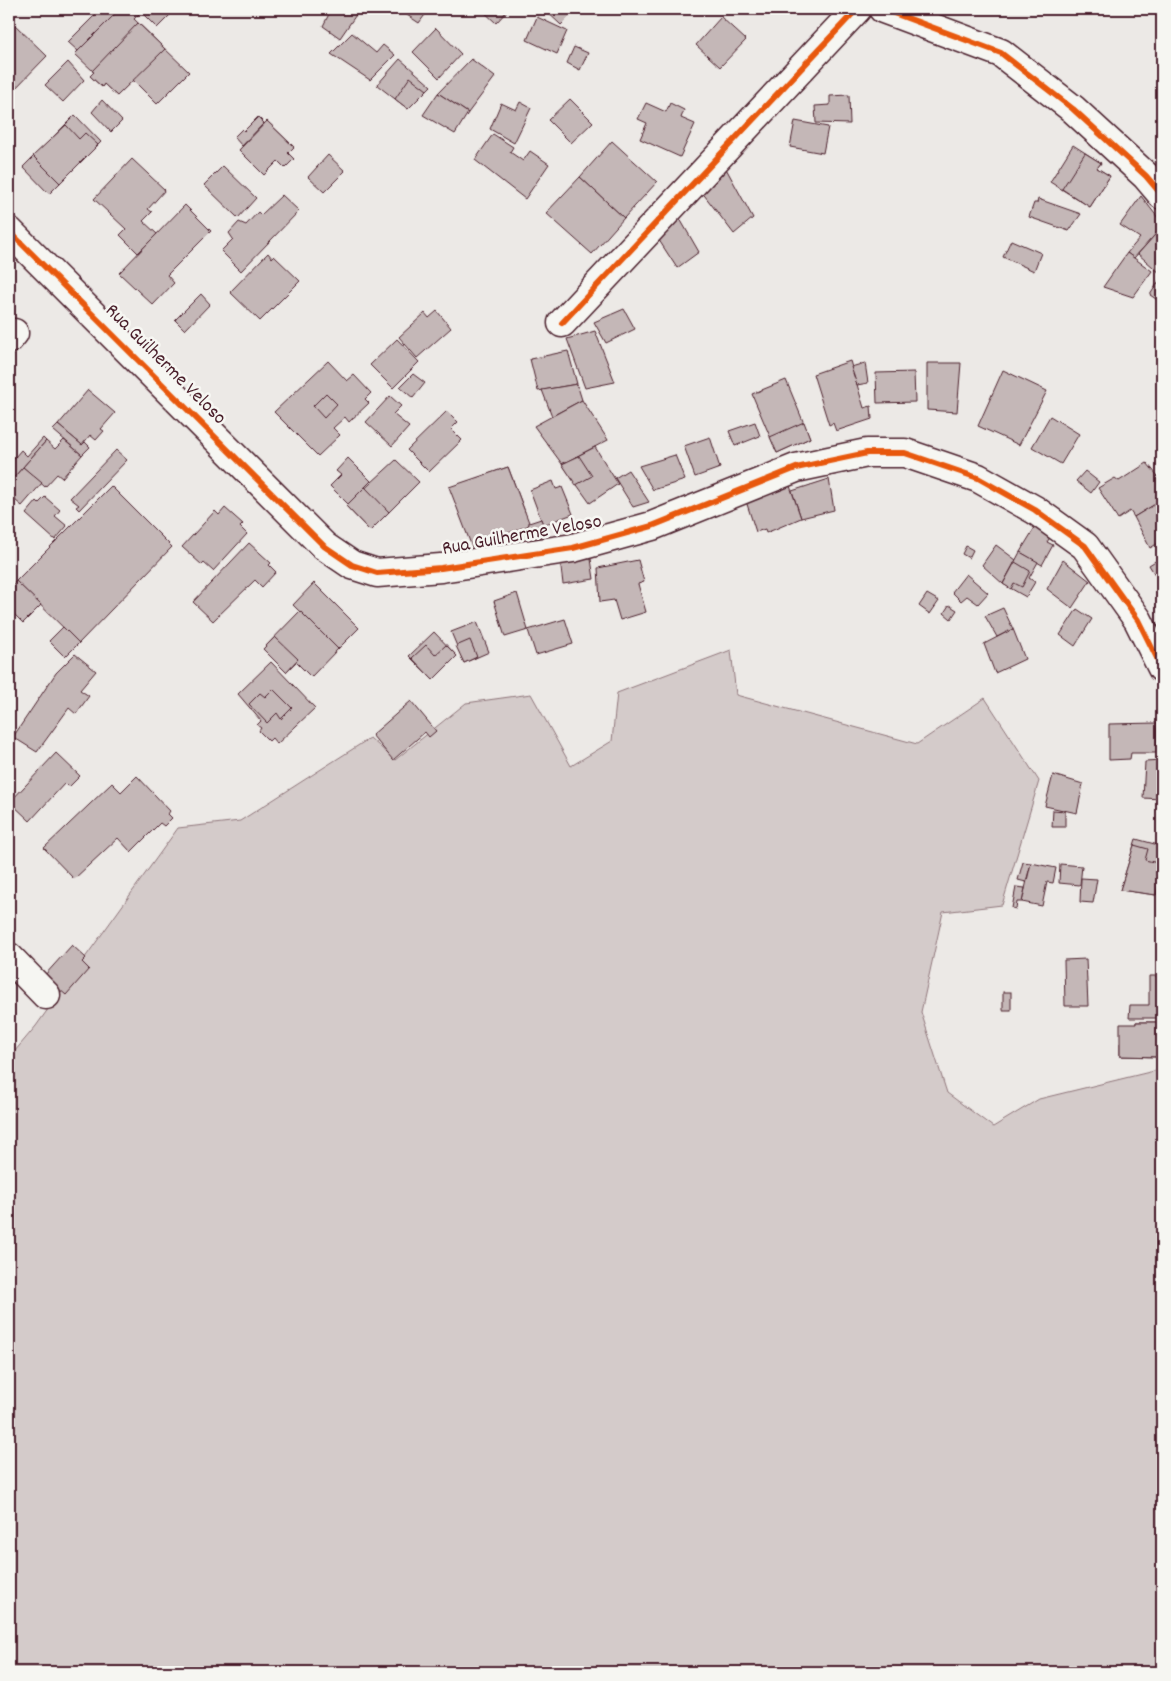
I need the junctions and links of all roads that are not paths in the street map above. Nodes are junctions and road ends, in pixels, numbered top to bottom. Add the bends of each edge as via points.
1 (857, 9) edge
2 (883, 9) edge
3 (1162, 195) edge
4 (9, 232) edge
5 (562, 323) dead end
6 (1162, 668) edge
7 (9, 956) edge
8 (46, 995) dead end

1 - 5 street
2 - 3 street via 1001,54 1073,109 1146,176
4 - 6 street, Rua Guilherme Veloso via 324,546 352,565 377,573 432,569 573,548 652,526 796,468 867,453 905,452 978,478 1035,510 1085,546 1138,620
7 - 8 street

